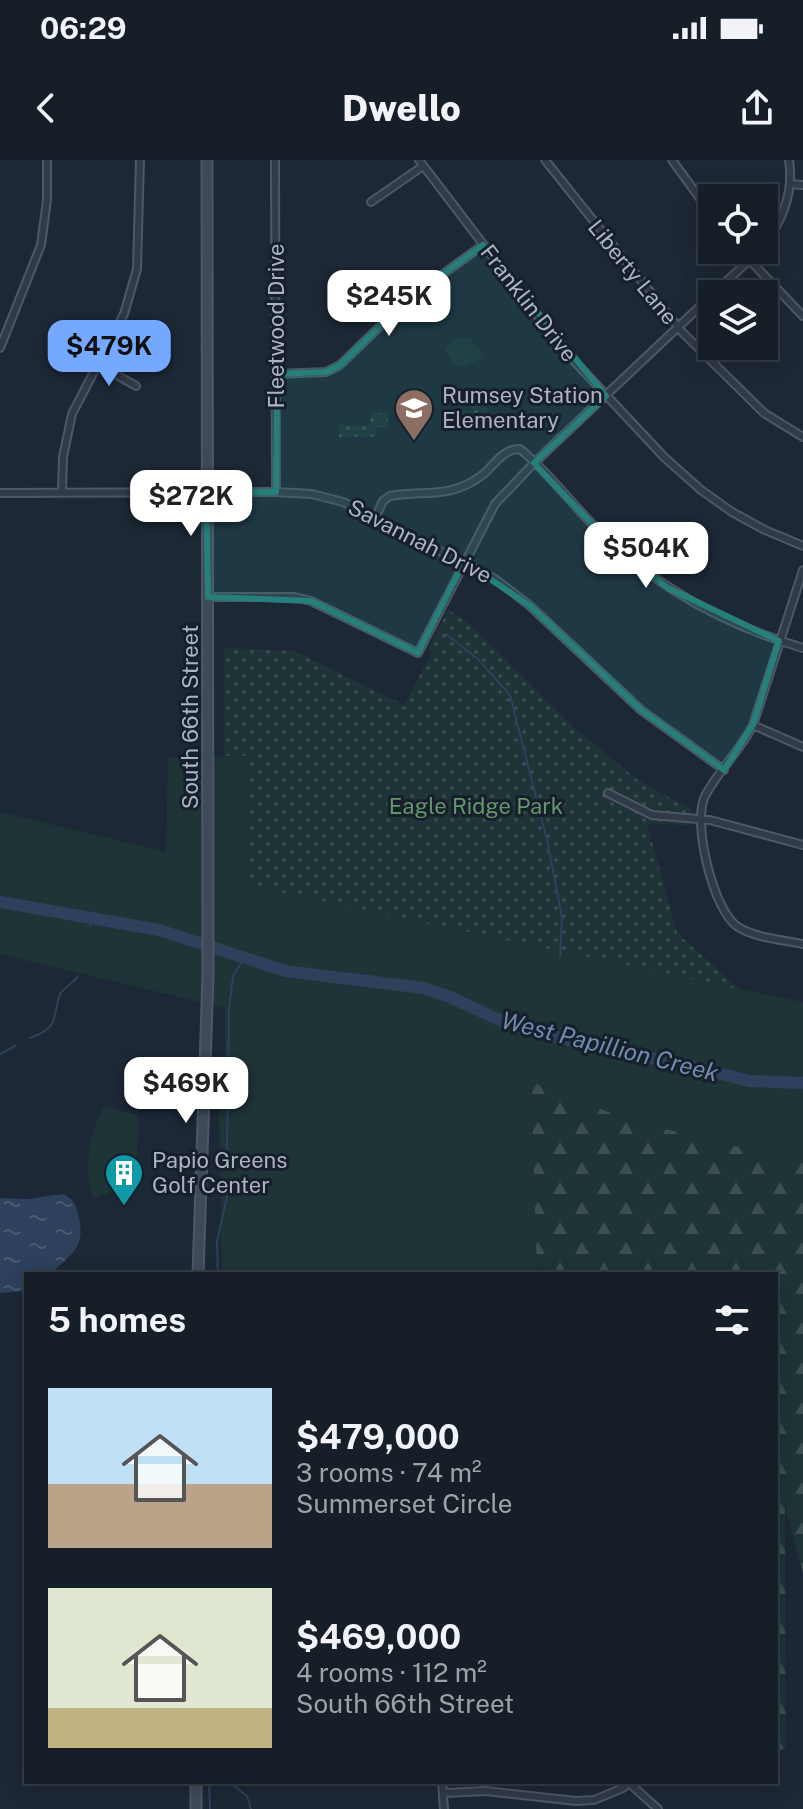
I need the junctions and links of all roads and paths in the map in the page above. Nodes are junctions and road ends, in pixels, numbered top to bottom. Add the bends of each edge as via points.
1 (47, 160) edge
2 (140, 160) edge
3 (207, 160) edge
4 (275, 160) edge
5 (545, 160) edge
6 (672, 160) edge
7 (789, 160) edge
8 (421, 163) edge
9 (790, 184) junction
10 (803, 185) edge
11 (698, 196) edge
12 (371, 202) dead end
13 (778, 222) edge
14 (483, 245) junction
15 (745, 264) edge
16 (753, 264) edge
17 (727, 280) edge
18 (698, 308) edge
19 (803, 316) edge
20 (678, 327) junction
21 (0, 348) edge
22 (97, 364) junction
23 (277, 374) junction
24 (136, 386) dead end
25 (606, 396) junction
26 (803, 437) edge
27 (534, 463) junction
28 (62, 492) junction
29 (206, 492) junction
30 (276, 492) junction
31 (0, 493) edge
32 (376, 516) junction
33 (803, 546) edge
34 (464, 562) junction
35 (803, 570) edge
36 (208, 597) junction
37 (779, 641) junction
38 (803, 648) edge
39 (753, 725) junction
40 (803, 747) edge
41 (724, 770) junction
42 (608, 793) dead end
43 (700, 818) junction
44 (803, 845) edge
45 (803, 944) edge
46 (198, 1272) edge
47 (196, 1784) edge
48 (442, 1784) edge
49 (627, 1784) edge
50 (632, 1784) edge
51 (444, 1793) junction
52 (196, 1809) edge
53 (444, 1809) edge
54 (658, 1809) edge

1 - 21 street via 41,245
2 - 22 street via 137,269 124,314
3 - 29 street, South 66th Street
4 - 23 street, Fleetwood Drive
5 - 20 street, Liberty Lane
6 - 11 street
7 - 9 street
8 - 12 street
8 - 14 street, Franklin Drive
9 - 10 street
9 - 13 street
14 - 23 street via 407,300 340,365 326,372
14 - 25 street, Franklin Drive
15 - 17 street
16 - 19 street
18 - 20 street
20 - 25 street
20 - 26 street, Liberty Lane via 764,413
22 - 24 street
22 - 28 street via 65,438
23 - 30 street, Fleetwood Drive
25 - 27 street
25 - 33 street, Franklin Drive via 701,490 765,530
27 - 32 street via 520,449 512,449 462,488 390,496
27 - 34 street via 495,504
27 - 37 street via 608,540 668,588 711,613
28 - 29 street, Savannah Drive
28 - 31 street, Savannah Drive
29 - 30 street, Savannah Drive
29 - 36 street, South 66th Street
30 - 32 street, Savannah Drive via 328,498
32 - 34 street, Savannah Drive
34 - 36 street via 418,653 311,601
34 - 41 street, Savannah Drive via 522,600 641,710
35 - 37 street
36 - 46 street, South 66th Street via 209,916
37 - 38 street
37 - 39 street
39 - 40 street
39 - 41 street
41 - 43 street via 706,795
42 - 43 street via 652,815
43 - 44 street
43 - 45 street via 722,909 740,928
47 - 52 street
48 - 51 street
49 - 51 street via 594,1800 576,1801 486,1791
50 - 54 street
51 - 53 street

